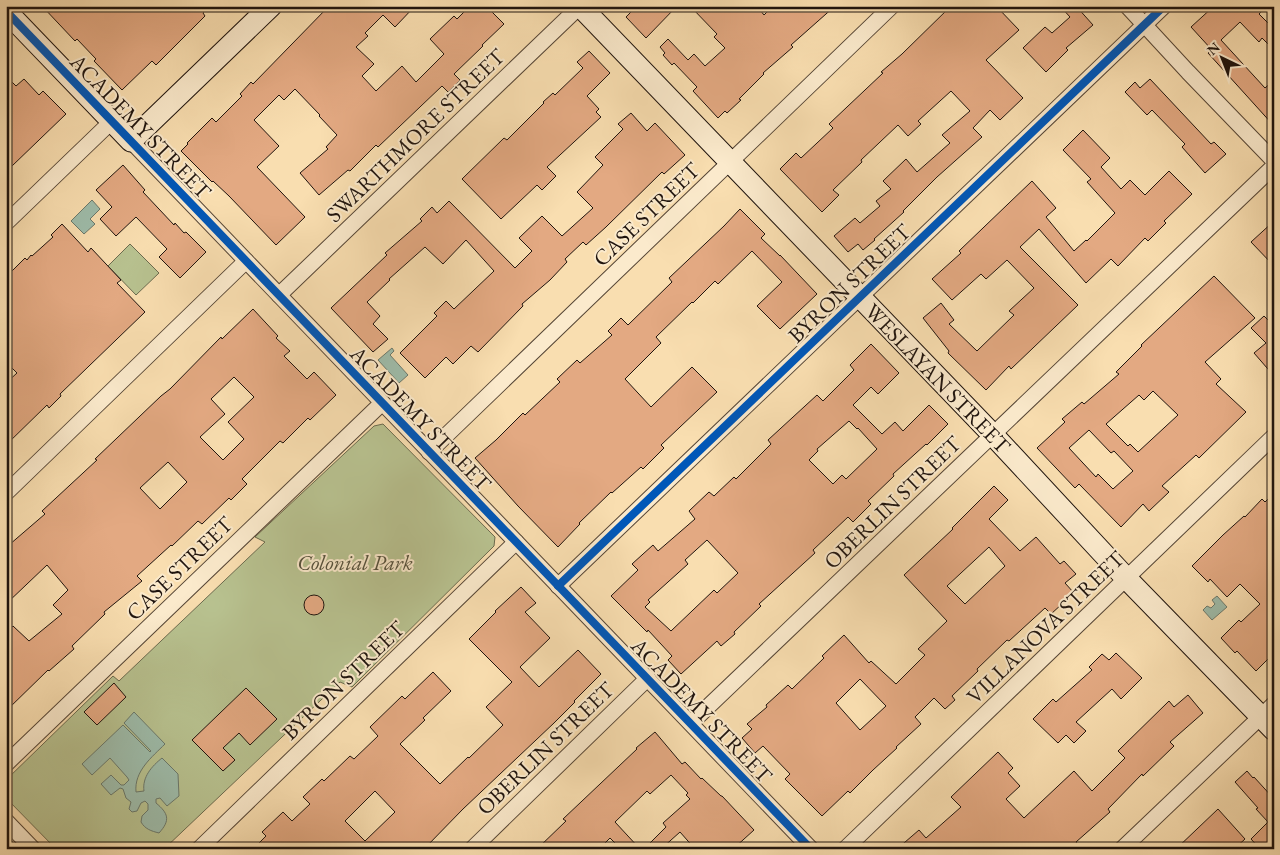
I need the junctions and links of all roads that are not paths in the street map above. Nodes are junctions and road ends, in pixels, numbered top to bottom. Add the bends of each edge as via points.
1 (271, 6) edge
2 (580, 6) edge
3 (892, 6) edge
4 (1127, 6) edge
5 (1164, 6) edge
6 (6, 11) edge
7 (1145, 24) junction
8 (112, 121) junction
9 (131, 141) junction
10 (731, 162) junction
11 (1274, 162) edge
12 (1274, 166) edge
13 (6, 224) edge
14 (246, 261) junction
15 (279, 295) junction
16 (860, 297) junction
17 (382, 403) junction
18 (993, 435) junction
19 (1274, 436) edge
20 (429, 452) junction
21 (6, 493) edge
22 (516, 542) junction
23 (1126, 578) junction
24 (558, 586) junction
25 (648, 678) junction
26 (1269, 716) edge
27 (691, 723) junction
28 (6, 764) edge
29 (6, 821) edge
30 (803, 846) edge
31 (33, 849) edge
32 (198, 849) edge
33 (472, 849) edge
34 (845, 849) edge
35 (1122, 849) edge

1 - 9 main road
2 - 10 main road, WESLAYAN STREET
2 - 15 street, SWARTHMORE STREET
3 - 10 street, CASE STREET
4 - 7 street
5 - 7 street, BYRON STREET
6 - 8 main road, ACADEMY STREET
7 - 11 street
7 - 16 street, BYRON STREET
8 - 9 main road, ACADEMY STREET
8 - 13 street
9 - 14 street, ACADEMY STREET
10 - 16 main road, WESLAYAN STREET
10 - 20 street, CASE STREET
12 - 18 street, OBERLIN STREET
14 - 15 street, ACADEMY STREET
14 - 21 street
15 - 17 street, ACADEMY STREET
16 - 18 main road, WESLAYAN STREET
16 - 24 street, BYRON STREET
17 - 20 street, ACADEMY STREET
17 - 28 street, CASE STREET
18 - 23 main road, WESLAYAN STREET
18 - 27 street, OBERLIN STREET
19 - 23 street, VILLANOVA STREET
20 - 22 street, ACADEMY STREET
22 - 24 street, ACADEMY STREET
22 - 32 street, BYRON STREET
23 - 26 main road, WESLAYAN STREET
23 - 34 street, VILLANOVA STREET
24 - 25 street, ACADEMY STREET
25 - 27 street, ACADEMY STREET
25 - 33 street, OBERLIN STREET
26 - 35 street
27 - 30 street, ACADEMY STREET
29 - 31 street

